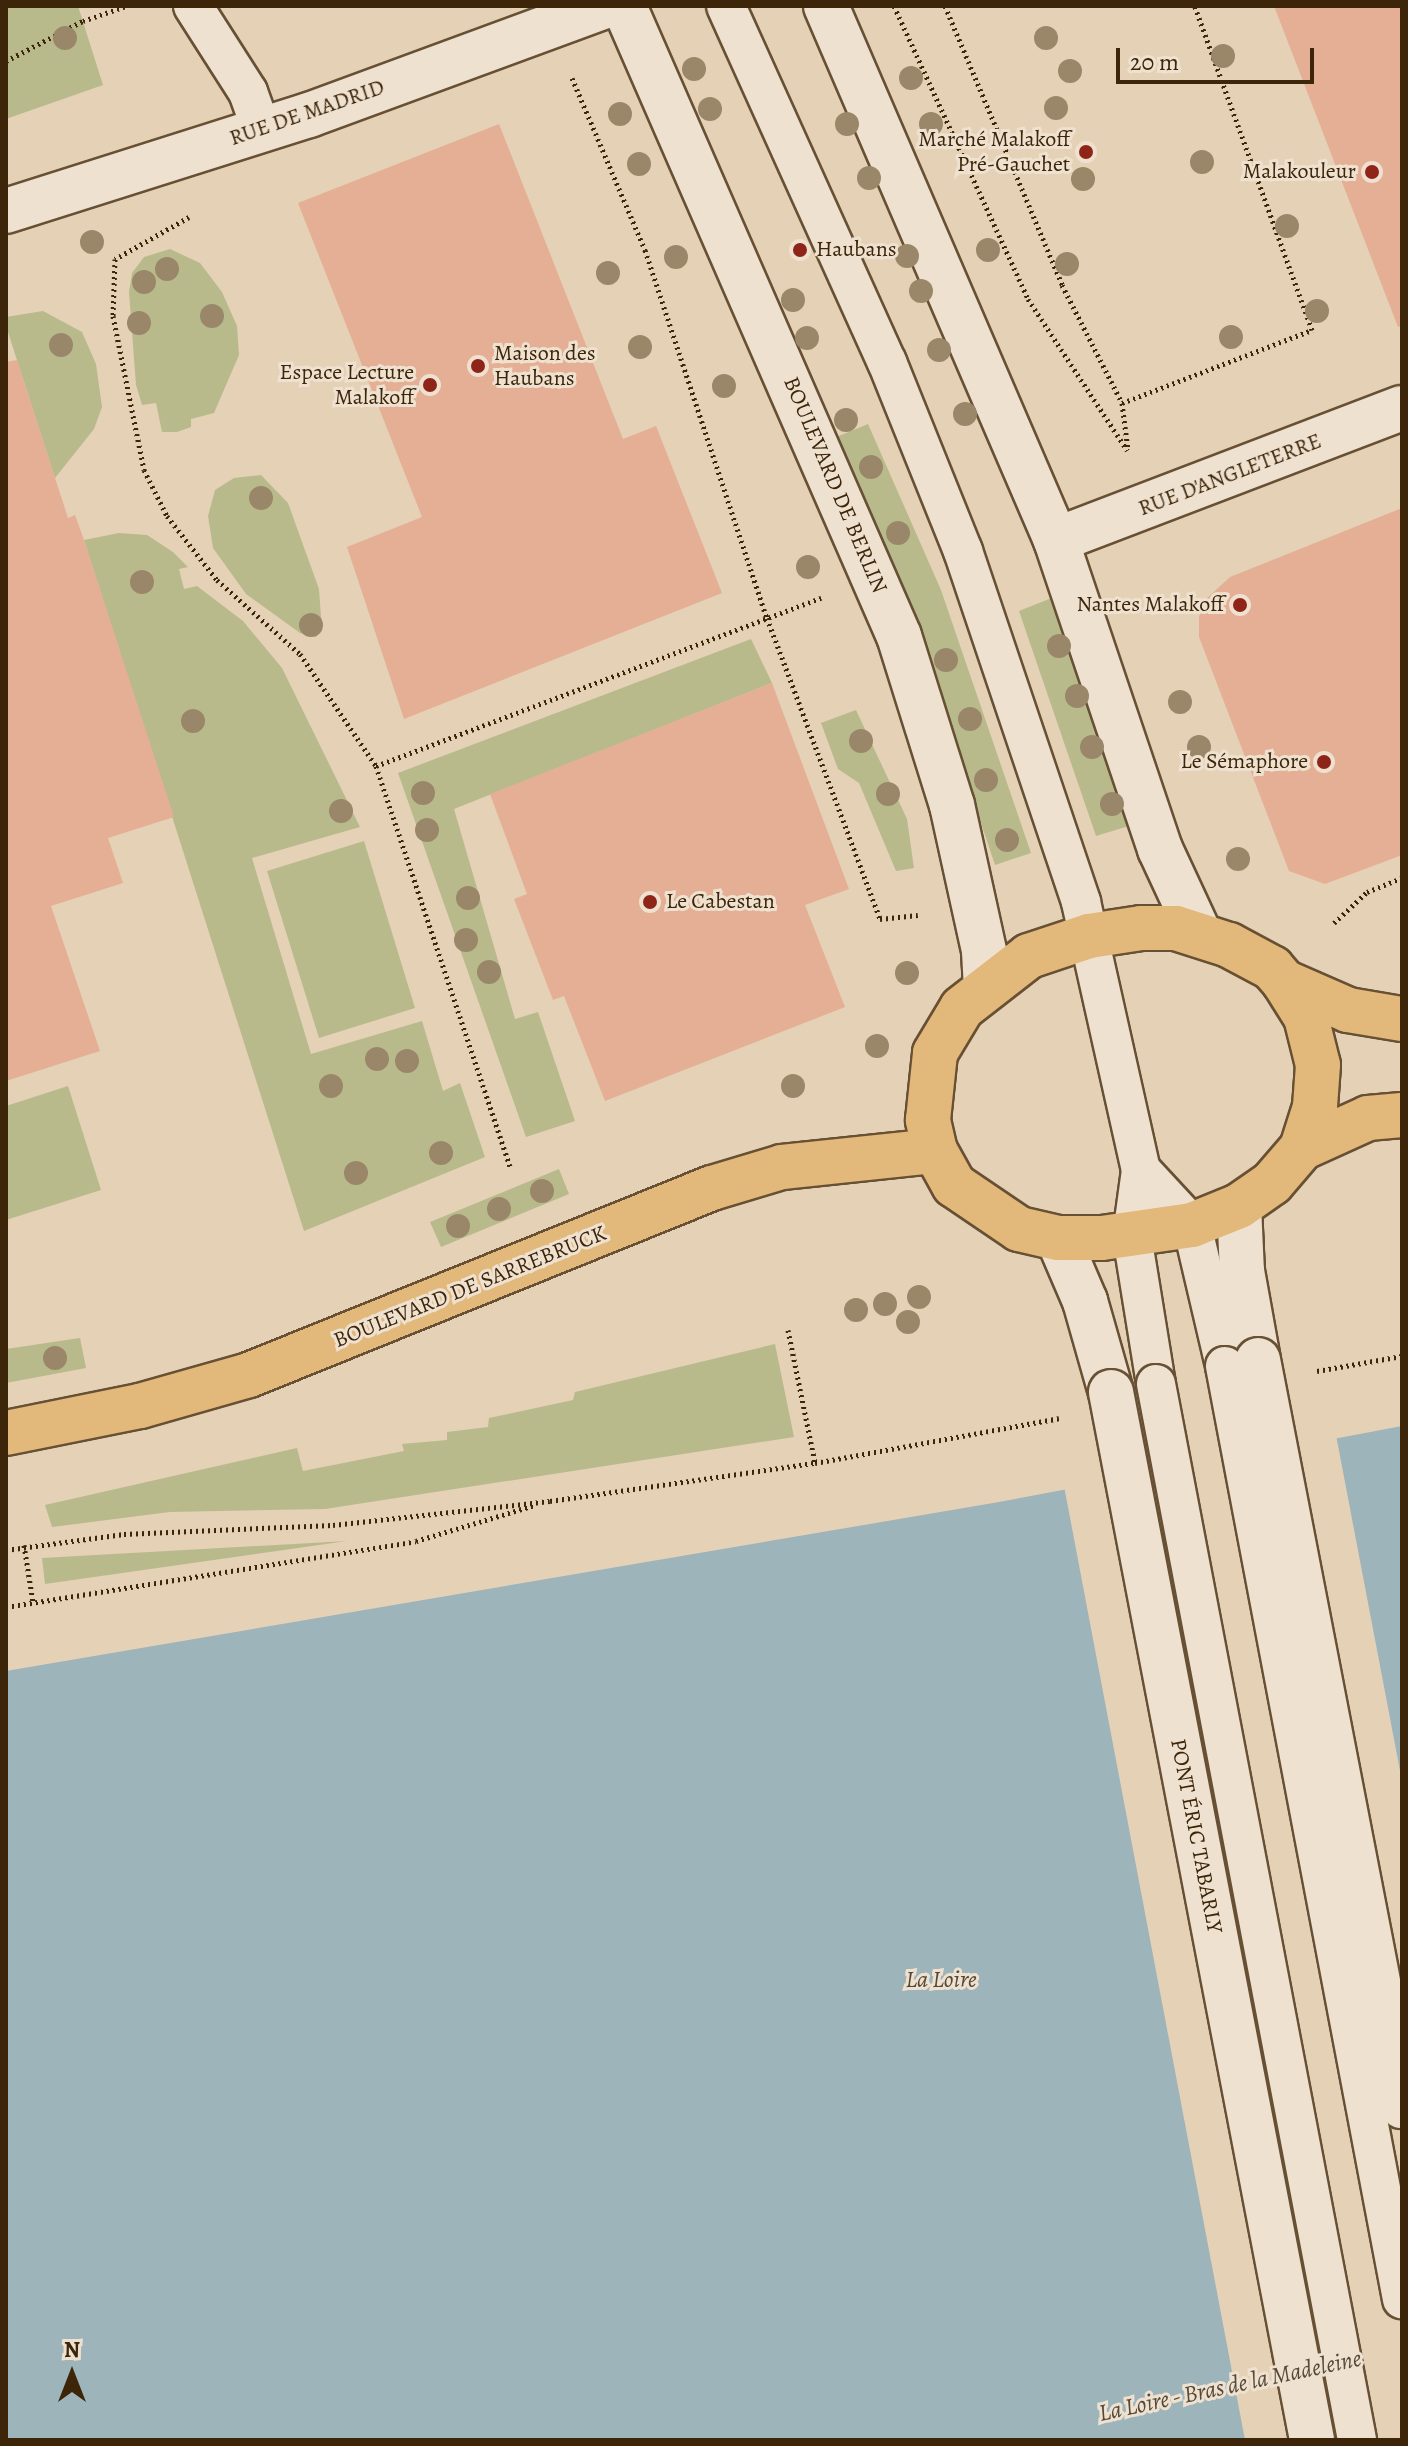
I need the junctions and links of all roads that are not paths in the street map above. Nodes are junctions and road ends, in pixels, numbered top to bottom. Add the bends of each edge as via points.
1 (193, 6) edge
2 (606, 6) edge
3 (624, 6) edge
4 (726, 6) edge
5 (826, 6) edge
6 (262, 131) junction
7 (6, 211) edge
8 (1402, 408) edge
9 (1056, 540) junction
10 (1200, 935) junction
11 (1089, 936) junction
12 (1284, 982) junction
13 (986, 985) junction
14 (1402, 1019) edge
15 (1402, 1115) edge
16 (1302, 1148) junction
17 (935, 1151) junction
18 (1141, 1170) junction
19 (1239, 1206) junction
20 (1192, 1225) junction
21 (1132, 1236) junction
22 (1058, 1238) junction
23 (1242, 1363) junction
24 (6, 1433) edge
25 (1402, 2106) edge
26 (1402, 2299) edge
27 (1312, 2440) edge
28 (1357, 2440) edge

1 - 6 lane via 248,92
2 - 6 street, RUE DE MADRID
3 - 13 street, BOULEVARD DE BERLIN via 876,582 952,805
4 - 11 lane via 887,362 963,551 1018,703
5 - 9 street
6 - 7 street, RUE DE MADRID
8 - 9 street, RUE D'ANGLETERRE
9 - 10 street via 1160,849
10 - 11 main road via 1141,928
10 - 12 main road via 1254,957
11 - 13 main road via 1029,956
11 - 18 lane
12 - 14 main road via 1348,1010
12 - 16 main road via 1306,1017 1318,1065 1315,1107
13 - 17 main road via 947,1028 935,1053 928,1120
15 - 16 main road via 1368,1118
16 - 19 main road via 1272,1183
17 - 22 main road via 954,1185 986,1210 1019,1229
17 - 24 main road, BOULEVARD DE SARREBRUCK via 782,1167 712,1188 249,1375 140,1406
18 - 20 lane
18 - 21 lane
19 - 20 main road
19 - 23 street
20 - 21 main road
20 - 23 lane
21 - 22 main road
21 - 28 lane, bridge
22 - 27 street, PONT ÉRIC TABARLY, bridge via 1085,1301 1111,1392
23 - 25 street, bridge
23 - 26 lane, bridge

